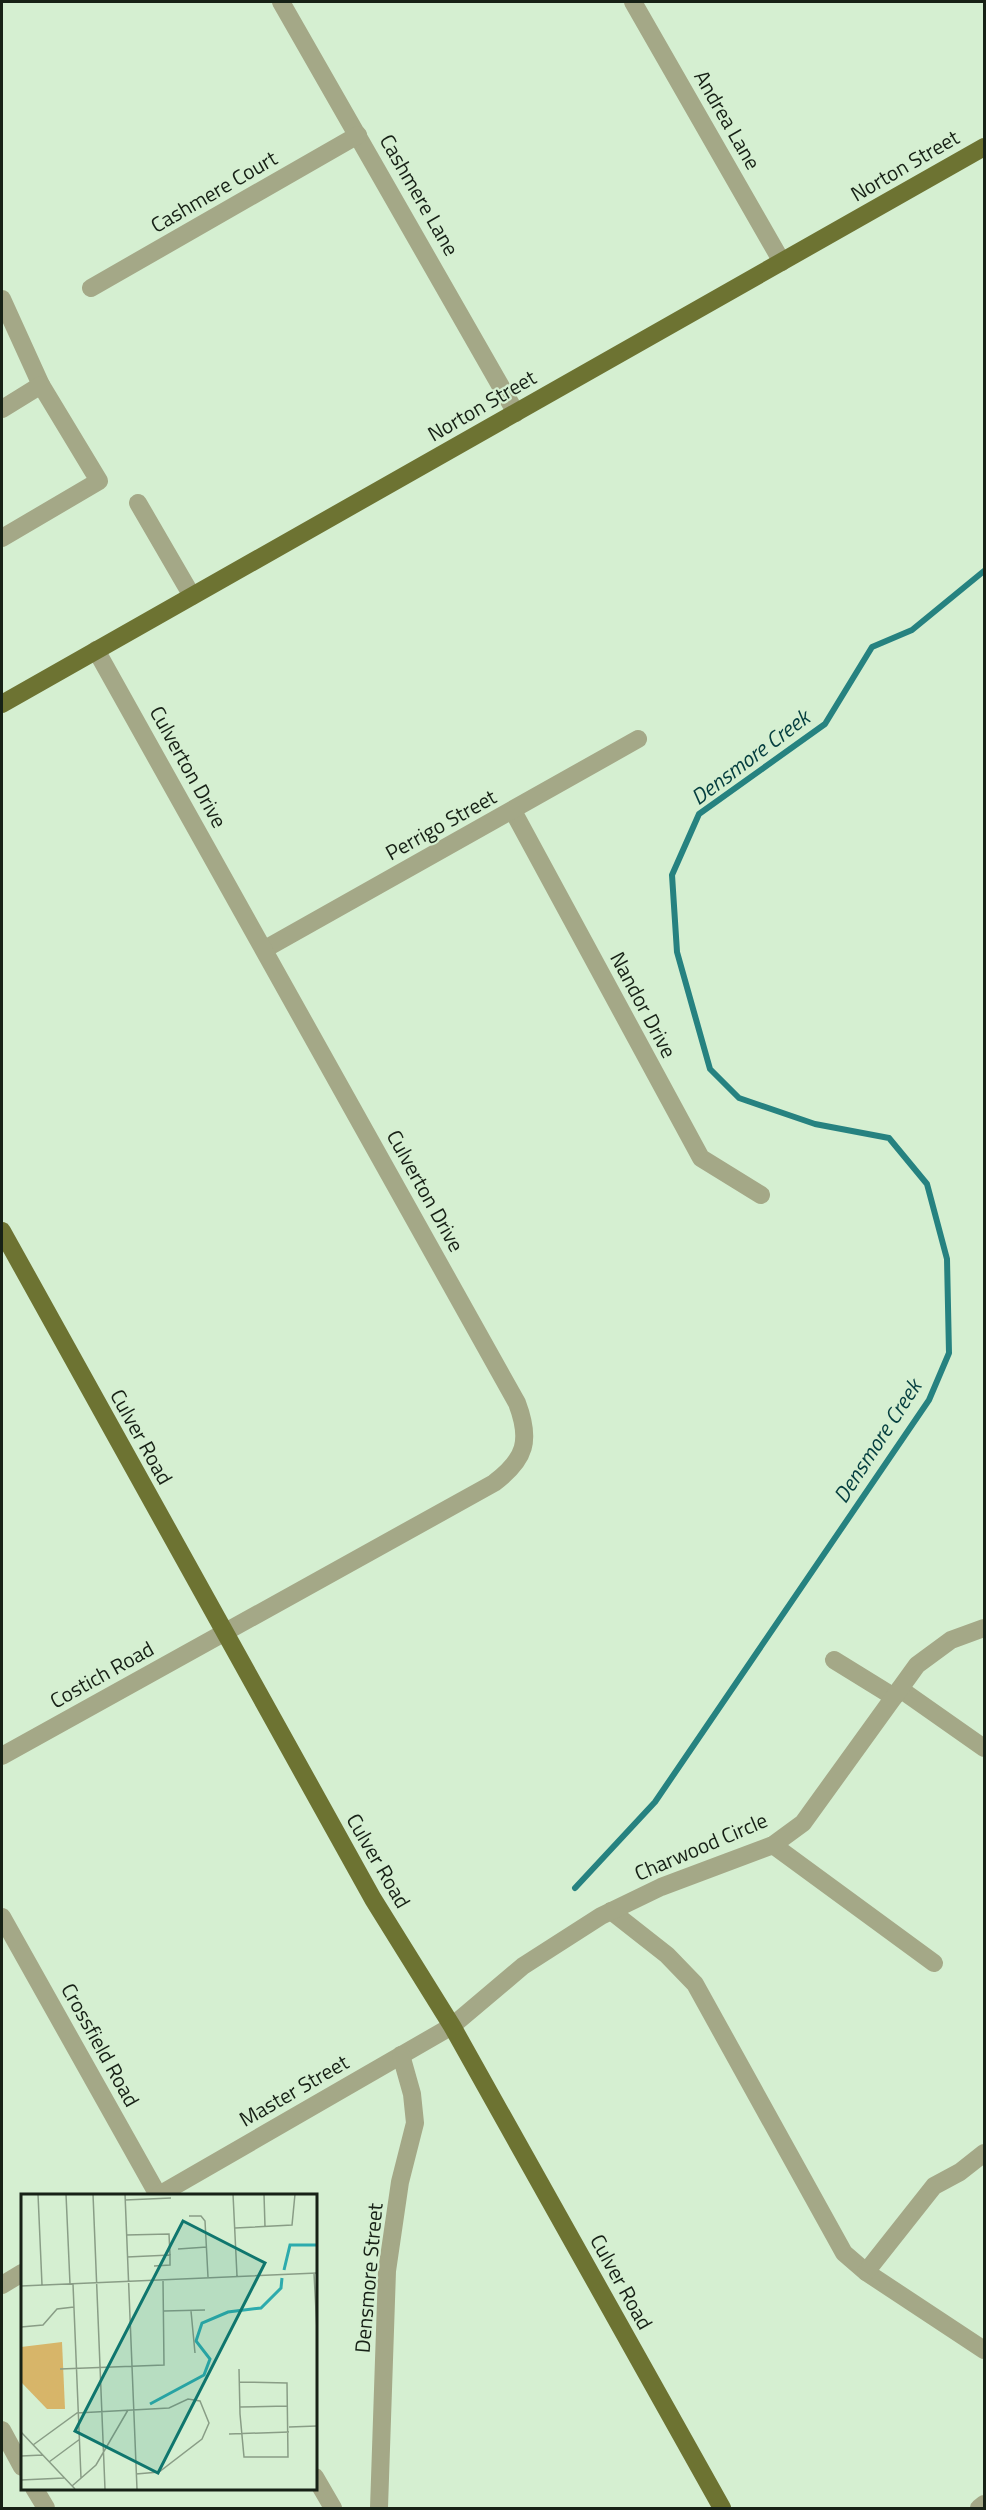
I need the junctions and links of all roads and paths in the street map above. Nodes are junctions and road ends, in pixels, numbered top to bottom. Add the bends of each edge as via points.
1 (281, 2) edge
2 (633, 2) edge
3 (358, 135) junction
4 (984, 147) edge
5 (782, 262) junction
6 (91, 288) dead end
7 (2, 300) edge
8 (41, 385) junction
9 (2, 409) edge
10 (516, 413) junction
11 (138, 503) dead end
12 (2, 538) edge
13 (192, 596) junction
14 (96, 650) junction
15 (2, 704) edge
16 (638, 739) dead end
17 (513, 811) junction
18 (264, 949) junction
19 (761, 1195) dead end
20 (2, 1231) edge
21 (984, 1629) edge
22 (224, 1633) junction
23 (834, 1660) dead end
24 (897, 1693) junction
25 (984, 1748) edge
26 (2, 1756) edge
27 (773, 1845) junction
28 (611, 1911) junction
29 (2, 1917) edge
30 (934, 1963) dead end
31 (452, 2026) junction
32 (401, 2055) junction
33 (984, 2153) edge
34 (158, 2194) edge
35 (161, 2194) edge
36 (866, 2272) junction
37 (21, 2274) edge
38 (2, 2285) edge
39 (984, 2349) edge
40 (2, 2430) edge
41 (21, 2465) edge
42 (316, 2479) edge
43 (35, 2489) edge
44 (984, 2504) edge
45 (46, 2508) edge
46 (333, 2508) edge
47 (379, 2508) edge
48 (722, 2508) edge
49 (979, 2508) edge

1 - 3 street, Cashmere Lane
2 - 5 street, Andrea Lane
3 - 6 street, Cashmere Court
3 - 10 street, Cashmere Lane
4 - 5 main road, Norton Street
5 - 10 main road, Norton Street
7 - 8 street
8 - 9 street
8 - 12 street via 99,481
10 - 13 main road, Norton Street
11 - 13 street
13 - 14 main road, Norton Street
14 - 15 main road, Norton Street
14 - 18 street, Culverton Drive
16 - 17 street, Perrigo Street
17 - 18 street, Perrigo Street
17 - 19 street, Nandor Drive via 701,1158
18 - 22 street, Culverton Drive via 517,1403 525,1441 516,1464 494,1483
20 - 22 main road, Culver Road
21 - 24 street, Charwood Circle via 951,1640 917,1665
22 - 26 street, Costich Road
22 - 31 main road, Culver Road via 373,1899
23 - 24 street
24 - 25 street
24 - 27 street, Charwood Circle via 803,1823
27 - 28 street, Charwood Circle via 661,1887
27 - 30 street
28 - 31 street, Charwood Circle via 523,1966
28 - 36 street via 668,1955 695,1984 844,2253
29 - 34 street, Crossfield Road
31 - 32 street, Master Street
31 - 48 main road, Culver Road
32 - 35 street, Master Street
32 - 47 street, Densmore Street via 415,2123 400,2182 387,2271
33 - 36 street via 934,2186
36 - 39 street
37 - 38 street
40 - 41 street
42 - 46 street
43 - 45 street
44 - 49 street

